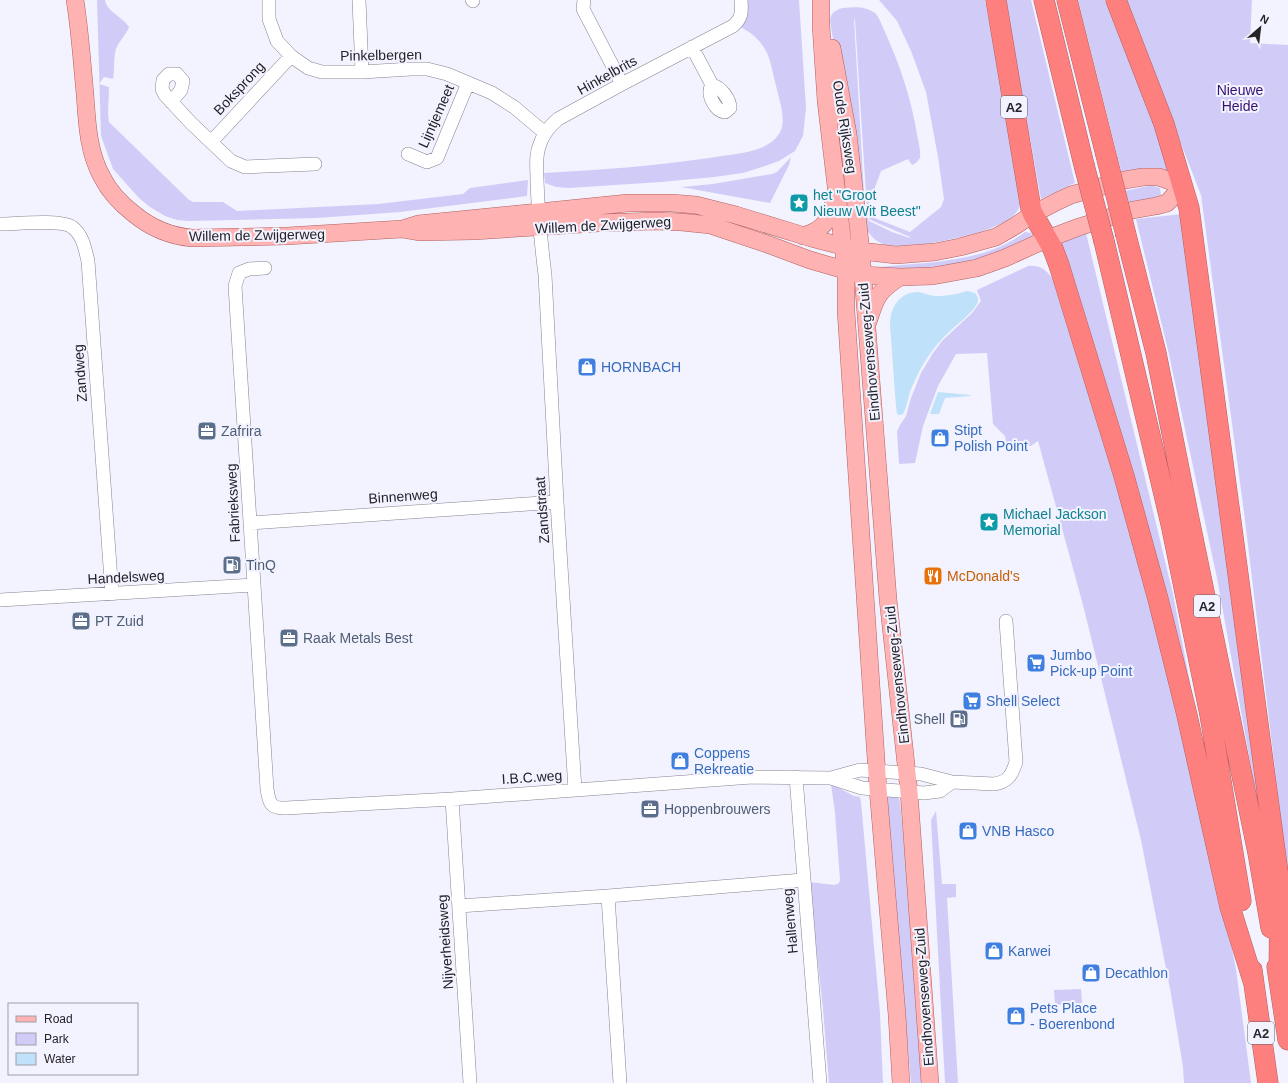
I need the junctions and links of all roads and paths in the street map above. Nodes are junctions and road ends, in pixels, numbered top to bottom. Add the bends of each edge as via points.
1 (75, 0) edge
2 (80, 0) edge
3 (268, 0) edge
4 (360, 0) edge
5 (584, 0) edge
6 (741, 0) edge
7 (996, 0) edge
8 (1044, 0) edge
9 (1067, 0) edge
10 (1116, 0) edge
11 (822, 2) edge
12 (78, 22) junction
13 (692, 47) junction
14 (291, 56) junction
15 (362, 72) junction
16 (468, 83) junction
17 (622, 84) junction
18 (712, 85) dead end
19 (171, 102) dead end
20 (545, 134) junction
21 (211, 142) junction
22 (408, 154) dead end
23 (315, 164) dead end
24 (1183, 186) junction
25 (837, 195) junction
26 (1032, 214) junction
27 (539, 220) junction
28 (0, 224) edge
29 (803, 236) junction
30 (1047, 239) junction
31 (843, 246) junction
32 (861, 251) junction
33 (265, 268) dead end
34 (846, 271) junction
35 (862, 275) junction
36 (900, 277) junction
37 (866, 329) junction
38 (557, 502) junction
39 (251, 523) junction
40 (254, 585) junction
41 (112, 594) junction
42 (0, 600) edge
43 (1006, 621) dead end
44 (878, 771) junction
45 (907, 773) junction
46 (796, 777) junction
47 (831, 778) junction
48 (952, 782) junction
49 (878, 789) junction
50 (575, 790) junction
51 (909, 792) junction
52 (452, 799) junction
53 (272, 805) joint
54 (803, 880) junction
55 (608, 896) junction
56 (459, 906) junction
57 (1280, 979) junction
58 (1254, 984) junction
59 (1288, 1040) edge
60 (470, 1083) edge
61 (620, 1083) edge
62 (820, 1083) edge
63 (901, 1083) edge
64 (930, 1083) edge
65 (1268, 1083) edge

1 - 12 main road, Willem de Zwijgerweg
2 - 12 main road, Willem de Zwijgerweg
3 - 14 street, Pinkelbergen via 270,19 277,41
4 - 15 street
5 - 17 street via 583,9
6 - 13 street, Hinkelbrits via 742,15 739,21
7 - 26 highway, A2
8 - 58 highway, A2, bridge via 1170,516 1209,707
9 - 57 highway, A2, bridge via 1156,353 1258,854
10 - 24 highway, A2 via 1164,124
11 - 25 main road, Oude Rijksweg via 826,101
11 - 32 main road, Oude Rijksweg via 848,134
12 - 27 main road, Willem de Zwijgerweg via 88,137 94,157 102,178 115,196 142,221 156,229 192,238 286,236 402,229 419,232
13 - 17 street, Hinkelbrits
13 - 18 street
14 - 15 street, Pinkelbergen via 308,68 322,72
14 - 21 street, Boksprong
15 - 16 street, Pinkelbergen via 427,69
16 - 20 street, Pinkelbergen via 514,107
16 - 22 street, Lijntjemeet via 437,158 427,162
17 - 20 street, Hinkelbrits via 558,119
19 - 21 street
20 - 27 street, Hinkelbrits via 539,144 537,157
21 - 23 street via 231,161 245,167
24 - 26 main road via 1159,177 1131,179 1071,196
24 - 30 main road, Eindhovenseweg-Zuid via 1167,203 1134,210
24 - 57 highway, A2 via 1193,234 1280,888
25 - 29 main road via 824,225 817,231
25 - 31 main road, Oude Rijksweg
26 - 30 highway
26 - 32 main road via 996,237 960,247 896,255
27 - 29 main road, Willem de Zwijgerweg via 628,203 684,204 736,215
27 - 34 main road, Willem de Zwijgerweg via 598,223 655,221 710,225
27 - 38 street, Zandstraat via 545,275
28 - 41 street, Zandweg via 60,223 72,227 83,241 88,261
29 - 31 main road, Willem de Zwijgerweg
30 - 36 main road, Eindhovenseweg-Zuid via 976,268 933,276
30 - 58 highway, A2 via 1059,265 1082,339 1156,591 1230,907
31 - 32 main road, Willem de Zwijgerweg
31 - 34 main road, Eindhovenseweg-Zuid
32 - 35 main road, Oude Rijksweg
33 - 39 street, Fabrieksweg via 249,269 240,273 235,286
34 - 35 main road, Willem de Zwijgerweg
34 - 44 main road, Eindhovenseweg-Zuid via 846,311
35 - 36 main road, Eindhovenseweg-Zuid
35 - 37 main road, Eindhovenseweg-Zuid
36 - 37 main road via 880,292
37 - 45 main road, Eindhovenseweg-Zuid via 889,607
38 - 39 street, Binnenweg
38 - 50 street, Zandstraat
39 - 40 street, Fabrieksweg
40 - 41 street, Handelsweg
40 - 53 street, Fabrieksweg via 267,789
41 - 42 street, Handelsweg
43 - 48 street, I.B.C.weg via 1016,762 1014,771 1001,783
44 - 45 street, I.B.C.weg
44 - 47 street, I.B.C.weg via 860,770
44 - 49 main road, Eindhovenseweg-Zuid
45 - 48 street, I.B.C.weg
45 - 51 main road, Eindhovenseweg-Zuid
46 - 47 street, I.B.C.weg
46 - 50 street, I.B.C.weg via 752,777
46 - 54 street
47 - 49 street, I.B.C.weg via 862,788
48 - 51 street, I.B.C.weg via 940,791
49 - 51 street, I.B.C.weg
49 - 63 main road, Eindhovenseweg-Zuid
50 - 52 street, I.B.C.weg
51 - 64 main road, Eindhovenseweg-Zuid
52 - 53 street, I.B.C.weg via 286,808
52 - 56 street, Nijverheidsweg
54 - 55 street, Hallenweg
54 - 62 street, Hallenweg
55 - 56 street, Hallenweg
55 - 61 street
56 - 60 street, Nijverheidsweg
57 - 59 highway, A2
58 - 65 highway, A2

